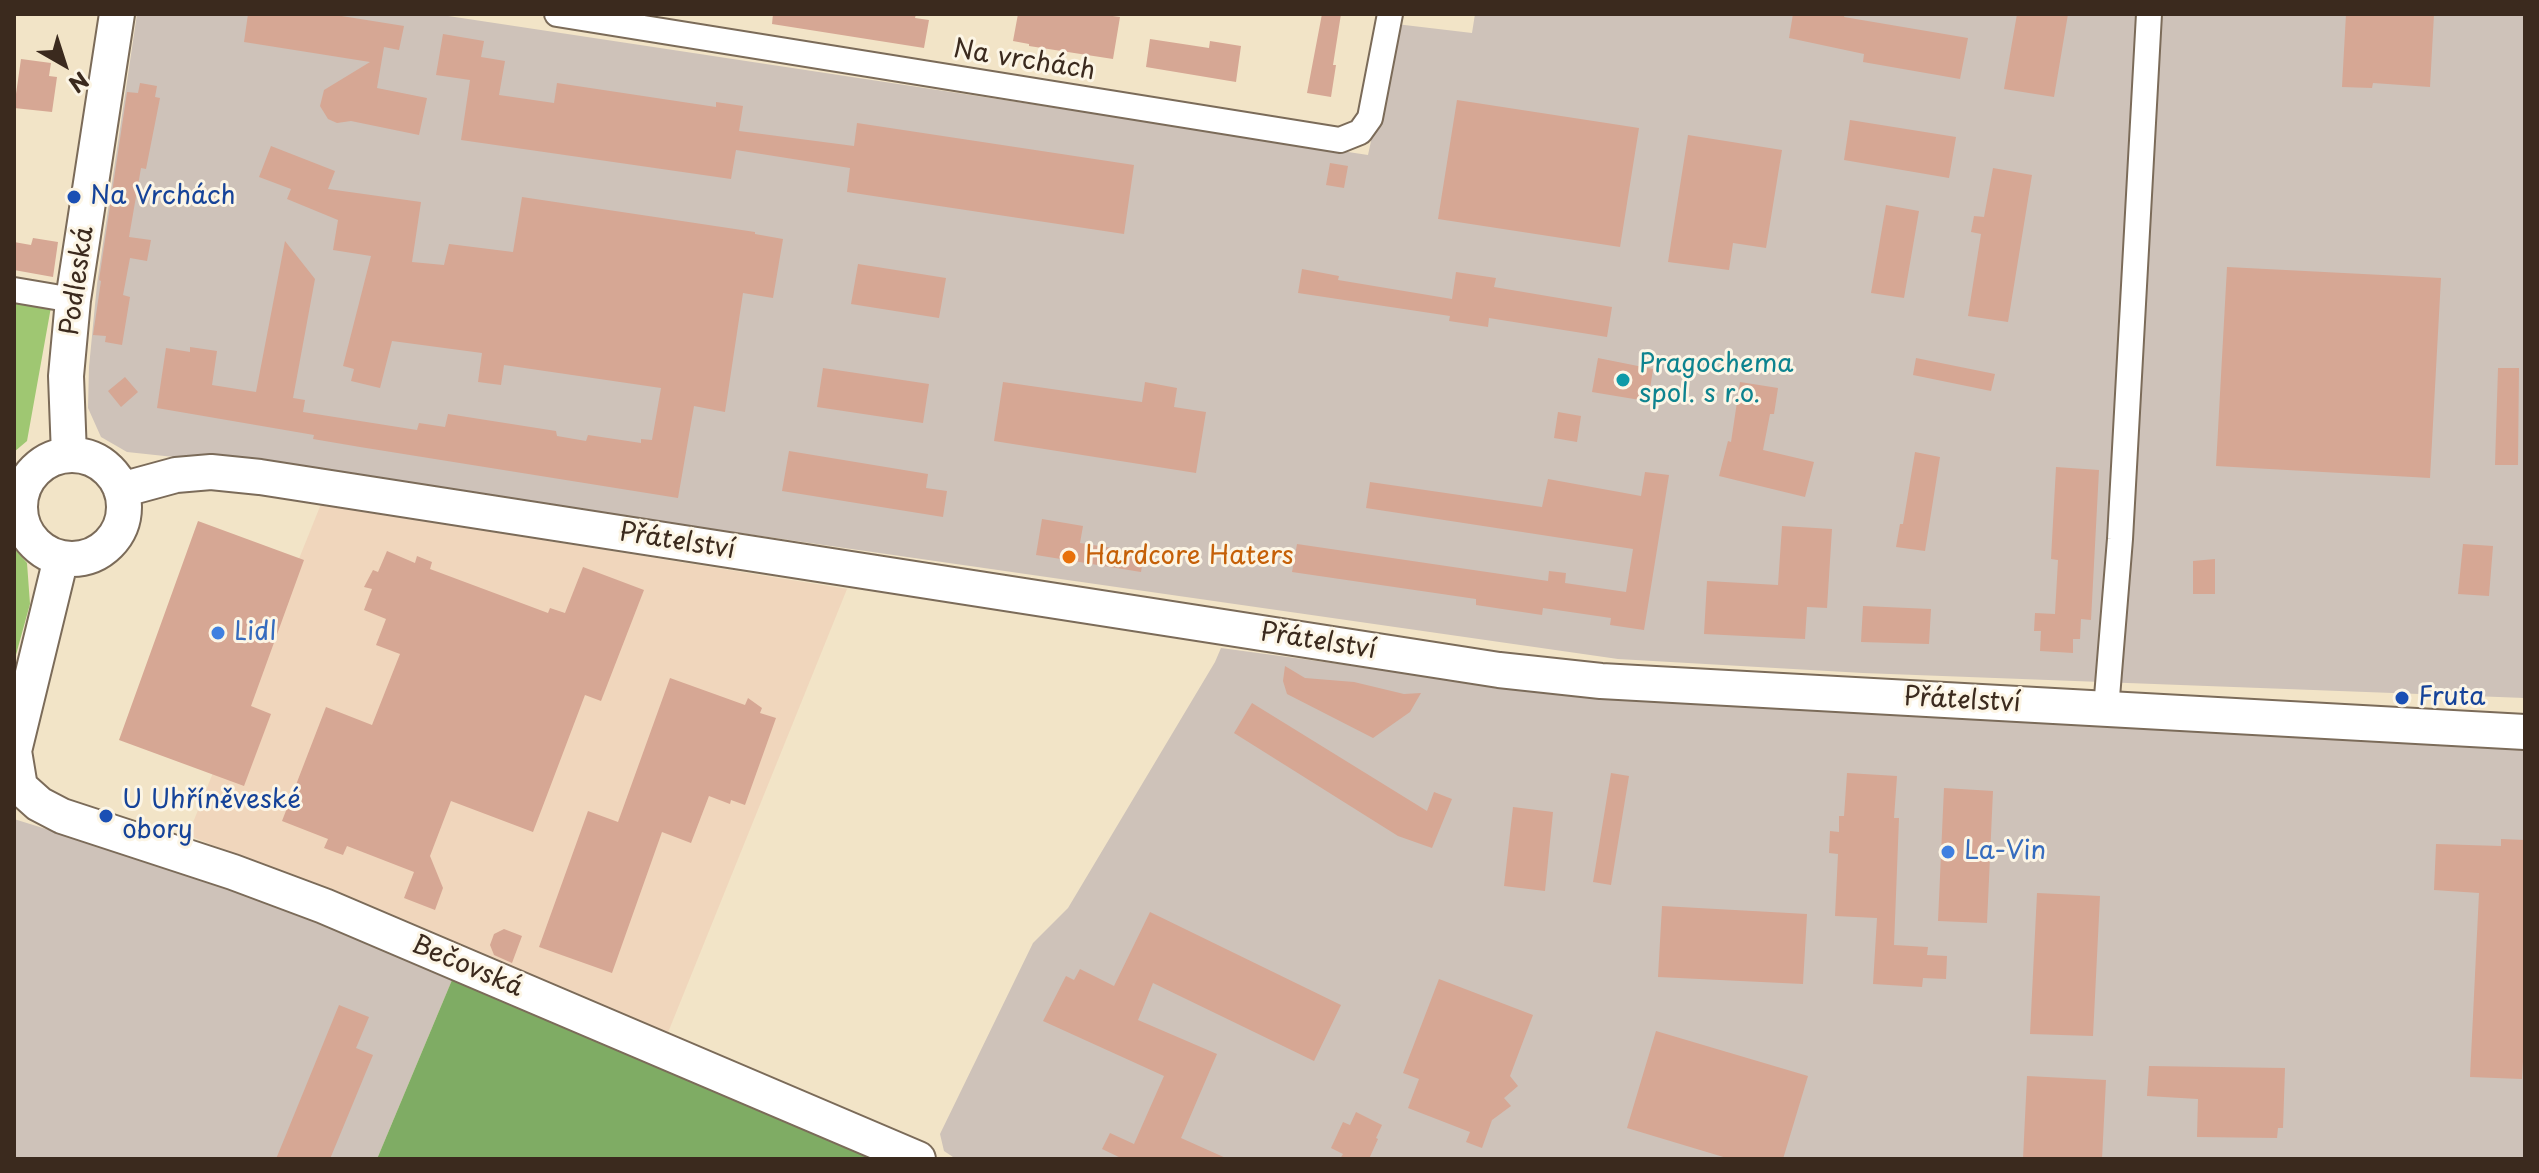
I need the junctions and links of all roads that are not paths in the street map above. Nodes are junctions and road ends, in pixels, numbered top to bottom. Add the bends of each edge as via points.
1 (117, 14) edge
2 (557, 14) edge
3 (1390, 14) edge
4 (2149, 14) edge
5 (14, 290) edge
6 (73, 300) junction
7 (69, 455) junction
8 (121, 490) junction
9 (18, 515) edge
10 (61, 558) junction
11 (2106, 709) junction
12 (2525, 732) edge
13 (17, 787) edge
14 (918, 1159) edge

1 - 6 main road, Podleská
2 - 3 street, Na vrchách via 1340,140 1360,132 1370,118
4 - 11 street
5 - 6 street
6 - 7 main road, Podleská via 66,376
7 - 8 main road via 95,460 116,478
7 - 9 main road via 55,457 33,473
8 - 10 main road via 123,517 111,541 90,556
8 - 11 main road, Přátelství via 176,475 260,477 1499,670 1601,681
9 - 10 main road via 29,537
10 - 13 main road via 16,736
11 - 12 main road, Přátelství
13 - 14 main road, Bečovská via 62,816 324,906

